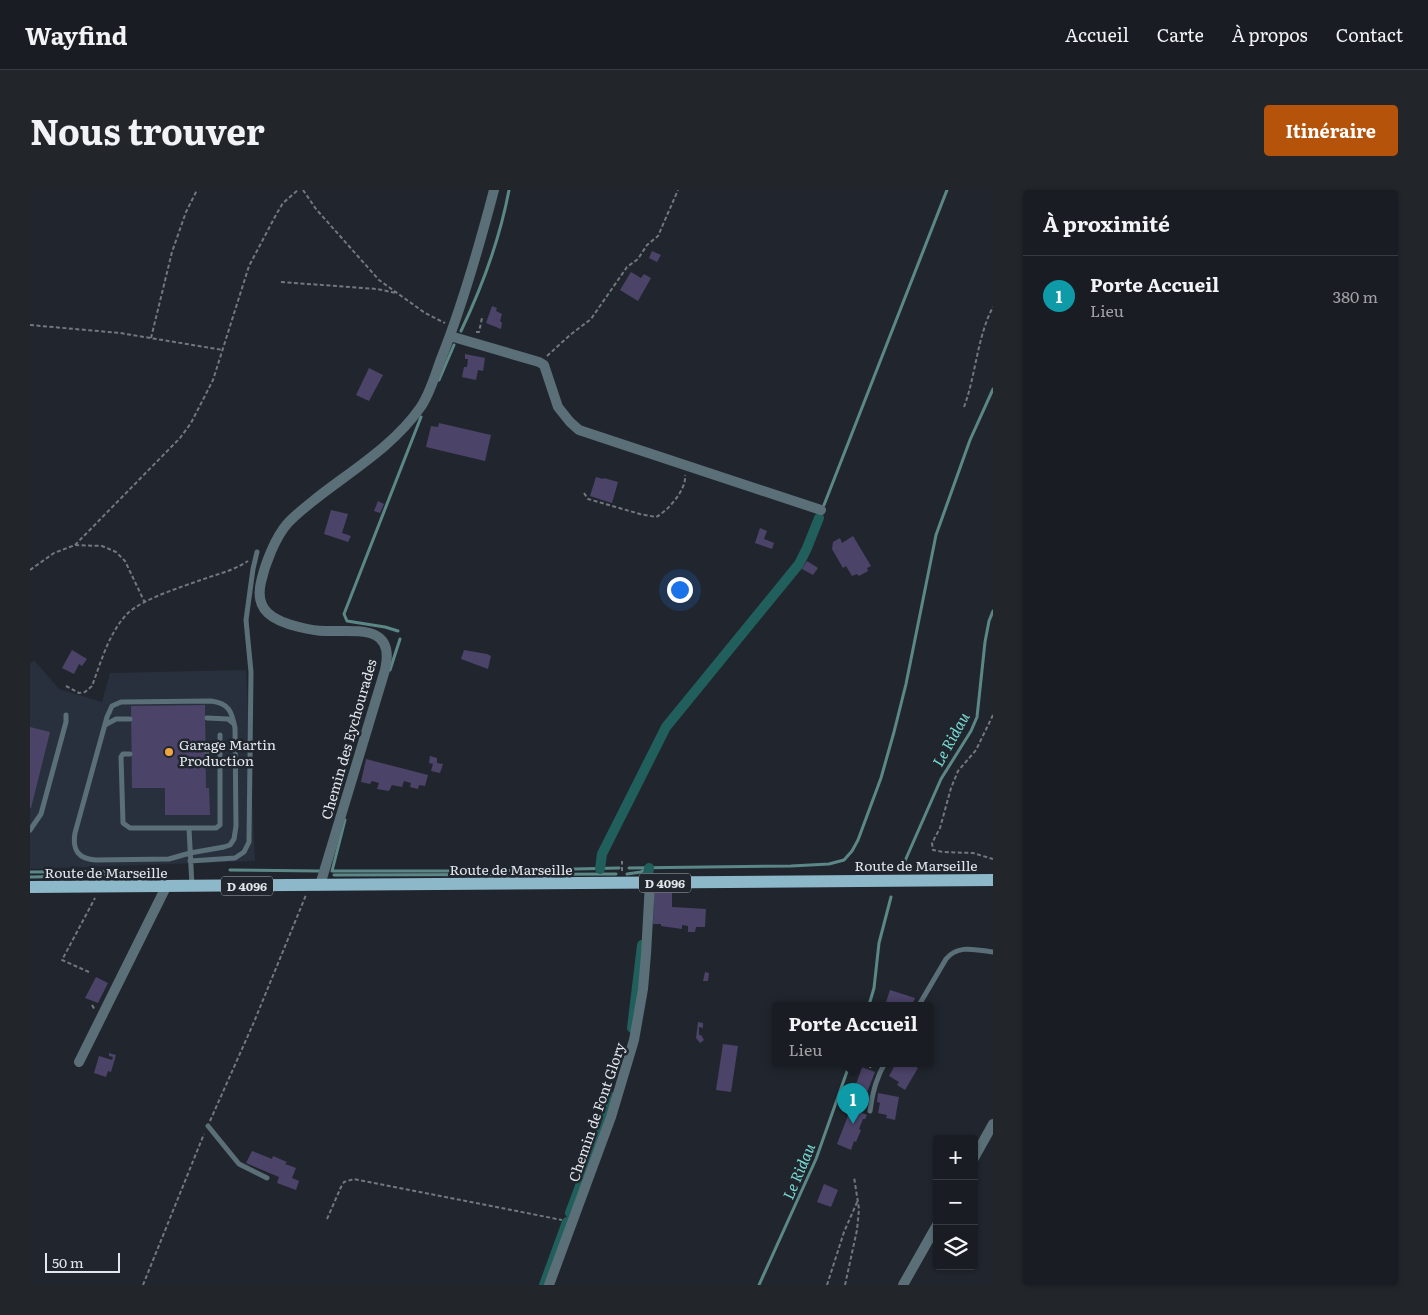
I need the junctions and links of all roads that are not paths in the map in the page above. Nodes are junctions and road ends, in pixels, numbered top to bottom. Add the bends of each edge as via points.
1 (494, 190) edge
2 (455, 334) junction
3 (821, 510) dead end
4 (257, 552) road end
5 (66, 716) dead end
6 (207, 718) dead end
7 (130, 719) dead end
8 (105, 725) junction
9 (235, 728) junction
10 (220, 735) dead end
11 (220, 752) junction
12 (207, 753) dead end
13 (130, 754) dead end
14 (189, 828) junction
15 (30, 830) edge
16 (190, 853) junction
17 (190, 861) junction
18 (993, 880) edge
19 (650, 883) junction
20 (315, 885) junction
21 (166, 886) junction
22 (192, 886) junction
23 (30, 887) edge
24 (993, 952) edge
25 (921, 1002) edge
26 (79, 1062) dead end
27 (882, 1067) edge
28 (870, 1111) dead end
29 (993, 1124) edge
30 (208, 1126) road end
31 (978, 1151) edge
32 (267, 1178) dead end
33 (933, 1232) edge
34 (549, 1285) edge
35 (903, 1285) edge

1 - 2 street
2 - 3 street via 544,365 558,406 579,430
2 - 20 street, Chemin des Eychourades via 420,408 388,444 287,523 276,540 261,580 261,603 266,612 277,620 317,630 368,632 381,640 387,650 385,670
4 - 17 lane via 246,620 251,672 249,842 244,852 235,858
5 - 15 lane via 41,814
6 - 9 lane via 228,719
7 - 8 lane via 116,719
8 - 9 lane via 112,706 122,702 211,700 229,708
8 - 16 lane via 75,833 78,852 86,859 96,860 169,859
9 - 16 lane via 234,839 224,848
10 - 11 lane
11 - 12 lane
11 - 14 lane via 220,825 216,828
13 - 14 lane via 121,757 122,819 125,825 130,828
14 - 16 lane
16 - 17 lane
17 - 22 lane
18 - 19 main road, Route de Marseille / D 4096
19 - 20 main road, Route de Marseille / D 4096
19 - 34 street, Chemin de Font Glory via 644,972 634,1040 610,1117
20 - 22 main road, Route de Marseille / D 4096
21 - 22 main road, Route de Marseille / D 4096
21 - 23 main road, Route de Marseille / D 4096
21 - 26 street
24 - 25 lane via 966,949 951,954
27 - 28 lane via 872,1091
29 - 31 street
30 - 32 lane via 239,1164
33 - 35 street

